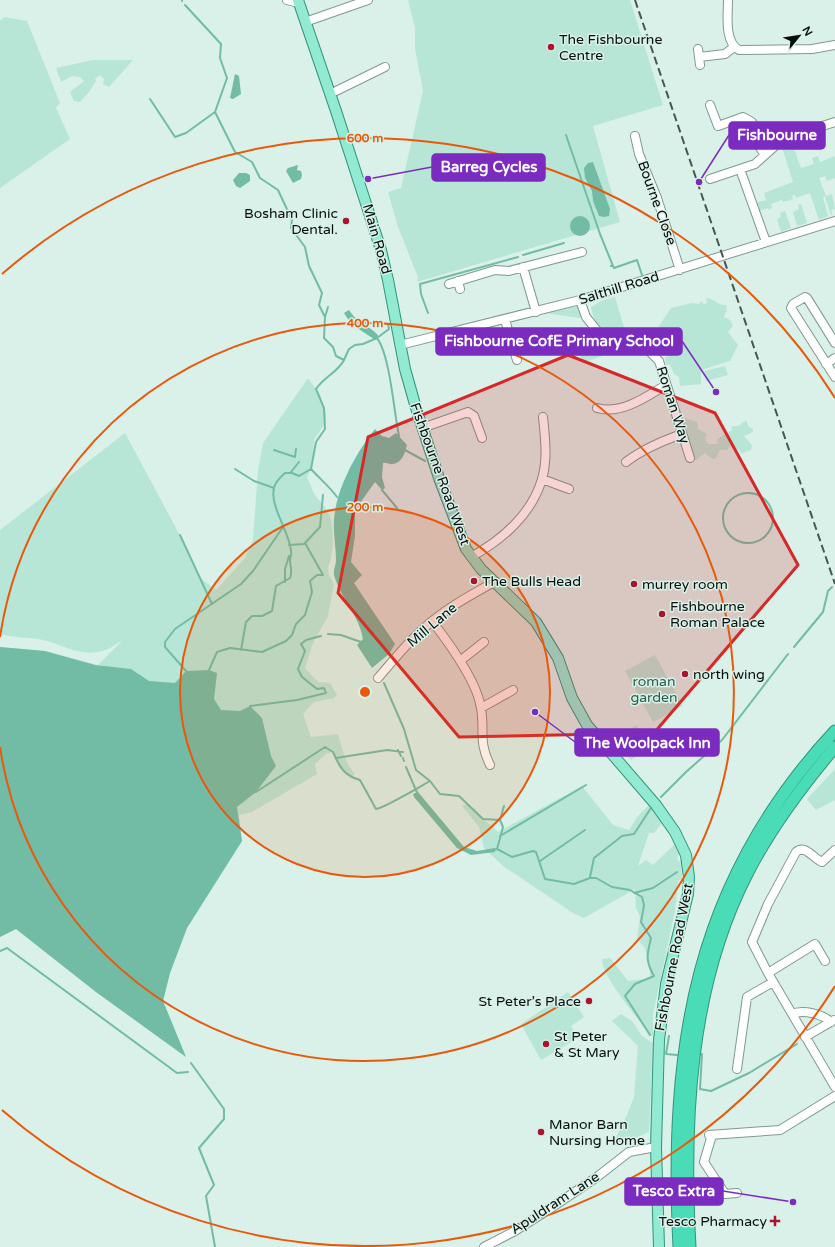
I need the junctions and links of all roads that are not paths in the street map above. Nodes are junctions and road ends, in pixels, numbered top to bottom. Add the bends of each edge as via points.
1 (287, 0) edge
2 (368, 0) edge
3 (728, 0) edge
4 (298, 2) edge
5 (305, 22) junction
6 (835, 45) edge
7 (734, 47) junction
8 (699, 57) dead end
9 (385, 67) dead end
10 (330, 94) junction
11 (710, 105) dead end
12 (835, 122) edge
13 (635, 136) dead end
14 (765, 155) junction
15 (740, 169) junction
16 (710, 179) dead end
17 (835, 221) edge
18 (766, 242) junction
19 (582, 252) dead end
20 (523, 267) junction
21 (680, 270) junction
22 (449, 284) dead end
23 (580, 300) junction
24 (536, 312) junction
25 (505, 320) junction
26 (835, 343) edge
27 (400, 345) junction
28 (835, 358) edge
29 (517, 360) dead end
30 (826, 364) junction
31 (835, 377) edge
32 (666, 385) junction
33 (597, 408) dead end
34 (543, 417) dead end
35 (422, 428) junction
36 (682, 434) junction
37 (482, 438) dead end
38 (690, 458) dead end
39 (626, 462) dead end
40 (542, 479) junction
41 (569, 489) dead end
42 (471, 557) junction
43 (494, 582) junction
44 (432, 621) junction
45 (484, 642) dead end
46 (460, 662) junction
47 (378, 678) dead end
48 (513, 690) dead end
49 (482, 708) junction
50 (835, 731) edge
51 (835, 747) edge
52 (490, 765) dead end
53 (835, 850) edge
54 (824, 961) dead end
55 (768, 973) junction
56 (773, 982) junction
57 (792, 1014) junction
58 (833, 1021) edge
59 (805, 1037) junction
60 (737, 1069) dead end
61 (835, 1087) edge
62 (835, 1096) edge
63 (656, 1147) junction
64 (737, 1193) dead end
65 (484, 1247) edge
66 (659, 1247) edge
67 (679, 1247) edge
68 (690, 1247) edge

1 - 4 street
2 - 5 street
3 - 7 street via 730,38
4 - 5 main road, Main Road
5 - 10 main road, Main Road
6 - 7 street via 812,49 744,52
7 - 8 street via 725,54
9 - 10 street
10 - 27 main road, Main Road via 381,250
11 - 14 street via 718,126 743,117 752,122 758,146
12 - 14 street via 784,138
13 - 21 street, Bourne Close
14 - 15 street via 755,164
15 - 16 street
15 - 18 street
17 - 18 street, Salthill Road
18 - 21 street, Salthill Road
19 - 20 street
20 - 22 street via 509,271 495,270 459,285
20 - 24 street
21 - 23 street, Salthill Road
23 - 24 street, Salthill Road
23 - 32 street, Roman Way via 586,317 599,333 627,340 655,355
24 - 25 street, Salthill Road
25 - 27 street, Salthill Road
25 - 29 street
26 - 30 street via 807,298 793,304 791,308
27 - 35 main road, Fishbourne Road West
28 - 30 street
30 - 31 street
32 - 33 street via 631,404 607,411
32 - 36 street, Roman Way
34 - 40 street via 546,447
35 - 37 street via 468,412 474,416
35 - 42 main road, Fishbourne Road West via 462,540
36 - 38 street, Roman Way
36 - 39 street via 656,443
40 - 41 street
40 - 42 street via 523,516 498,541
42 - 43 main road, Fishbourne Road West
43 - 44 street, Mill Lane
43 - 63 main road, Fishbourne Road West via 536,622 558,658 572,698 586,725 656,805 675,832 686,855 688,894 662,1012 656,1088
44 - 46 street
44 - 47 street, Mill Lane via 408,643
45 - 46 street
46 - 49 street
48 - 49 street
49 - 52 street via 483,750
50 - 67 highway via 808,761 763,823 729,887 707,945 690,1013 679,1096
51 - 68 highway via 791,802 761,849 725,924 712,964 698,1036 690,1098 687,1157
53 - 55 street via 822,862 804,849 796,852 768,904 752,942
54 - 55 street via 815,944
55 - 56 street
56 - 57 street
56 - 60 street via 747,997
57 - 58 street via 800,1011
57 - 59 street
58 - 59 street
59 - 61 street
62 - 64 street via 780,1130 710,1135 704,1162 725,1194
63 - 65 street, Apuldram Lane via 629,1152 515,1231
63 - 66 main road, Fishbourne Road West

